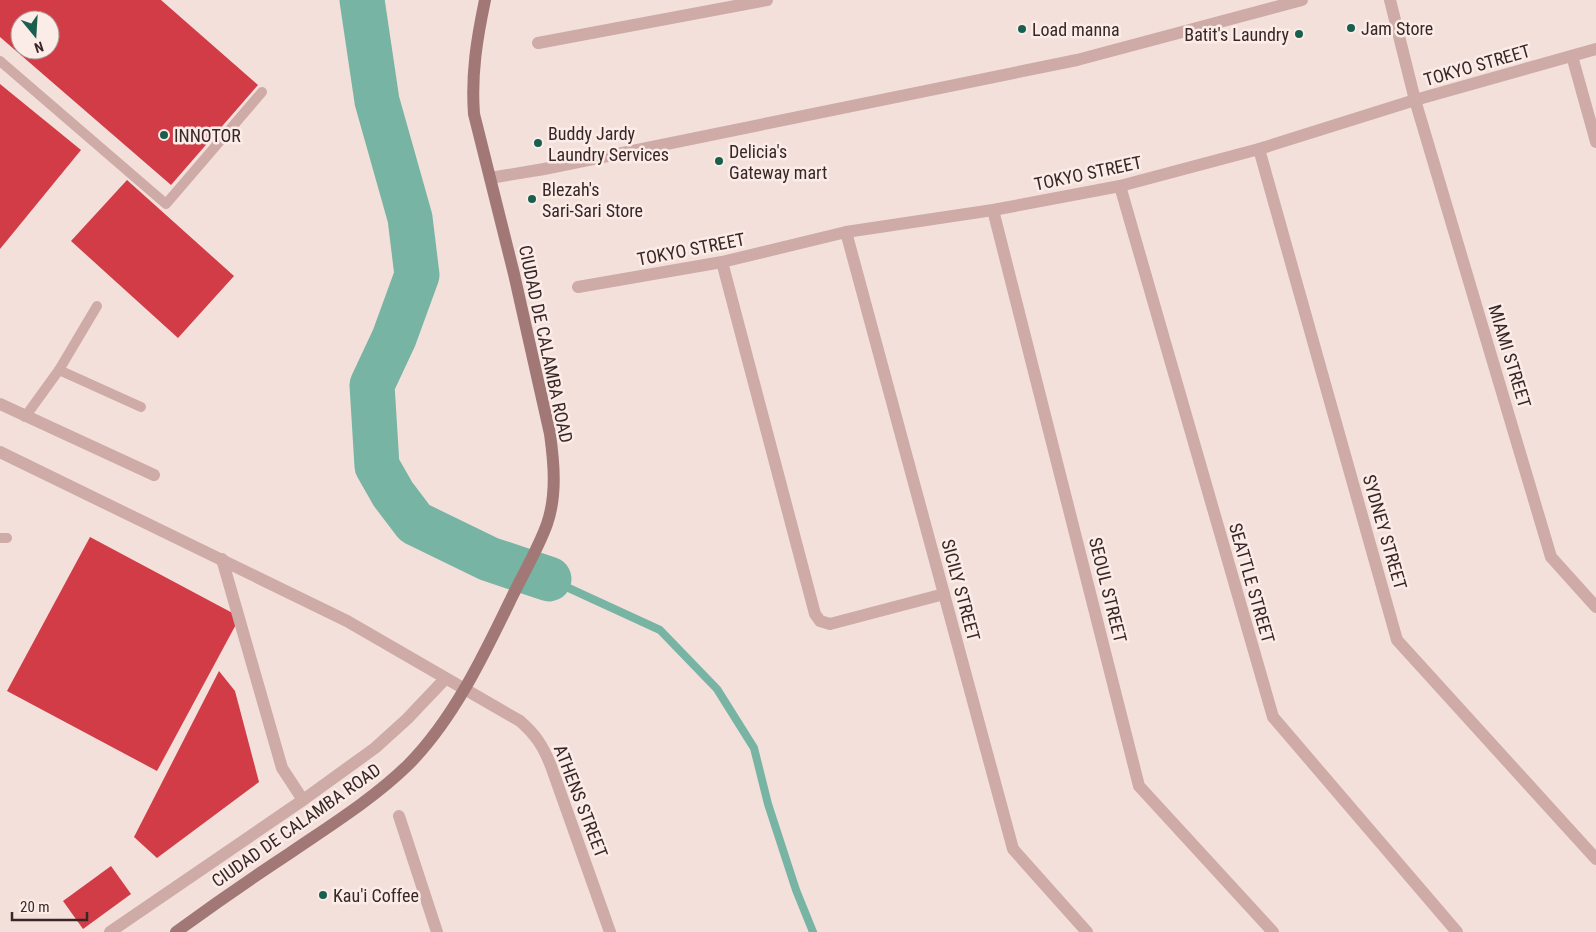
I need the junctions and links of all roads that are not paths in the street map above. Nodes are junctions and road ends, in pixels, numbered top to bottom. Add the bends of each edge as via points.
1 (485, 0) edge
2 (767, 0) edge
3 (1302, 0) edge
4 (1390, 0) edge
5 (538, 43) dead end
6 (1596, 50) edge
7 (1572, 56) junction
8 (0, 61) edge
9 (262, 92) dead end
10 (1415, 100) junction
11 (1596, 142) edge
12 (1259, 149) junction
13 (490, 178) junction
14 (1120, 186) junction
15 (993, 210) junction
16 (846, 232) junction
17 (722, 262) junction
18 (578, 287) dead end
19 (98, 306) dead end
20 (59, 370) junction
21 (0, 404) edge
22 (141, 407) dead end
23 (25, 417) junction
24 (0, 452) edge
25 (154, 475) dead end
26 (222, 559) junction
27 (944, 594) junction
28 (1596, 607) edge
29 (445, 679) junction
30 (464, 690) junction
31 (302, 800) junction
32 (399, 816) dead end
33 (1596, 859) edge
34 (110, 932) edge
35 (176, 932) edge
36 (437, 932) edge
37 (610, 932) edge
38 (1087, 932) edge
39 (1273, 932) edge
40 (1457, 932) edge

1 - 13 main road, CIUDAD DE CALAMBA ROAD via 474,57 472,90 474,114
2 - 5 street
3 - 13 street via 1077,60
4 - 10 street, MIAMI STREET
6 - 7 street, TOKYO STREET
7 - 10 street, TOKYO STREET
7 - 11 street
8 - 9 lane via 166,204
10 - 12 street, TOKYO STREET
10 - 28 street, MIAMI STREET via 1551,557
12 - 14 street, TOKYO STREET
12 - 33 street, SYDNEY STREET via 1397,640
13 - 30 main road, CIUDAD DE CALAMBA ROAD via 550,434 554,491 547,524
14 - 15 street, TOKYO STREET
14 - 40 street, SEATTLE STREET via 1272,717
15 - 16 street, TOKYO STREET
15 - 39 street, SEOUL STREET via 1139,786
16 - 17 street, TOKYO STREET
16 - 27 street, SICILY STREET
17 - 18 street, TOKYO STREET
17 - 27 street via 815,614 820,621 830,624
19 - 20 lane
20 - 22 lane
20 - 23 lane
21 - 23 street
23 - 25 street
24 - 26 street, ATHENS STREET
26 - 29 street, ATHENS STREET via 347,621
26 - 31 street via 282,768
27 - 38 street, SICILY STREET via 1013,849
29 - 30 street, ATHENS STREET
29 - 31 street via 375,748
30 - 35 main road, CIUDAD DE CALAMBA ROAD via 409,764 374,796
30 - 37 street, ATHENS STREET via 520,721 533,732 544,750
31 - 34 street
32 - 36 street

